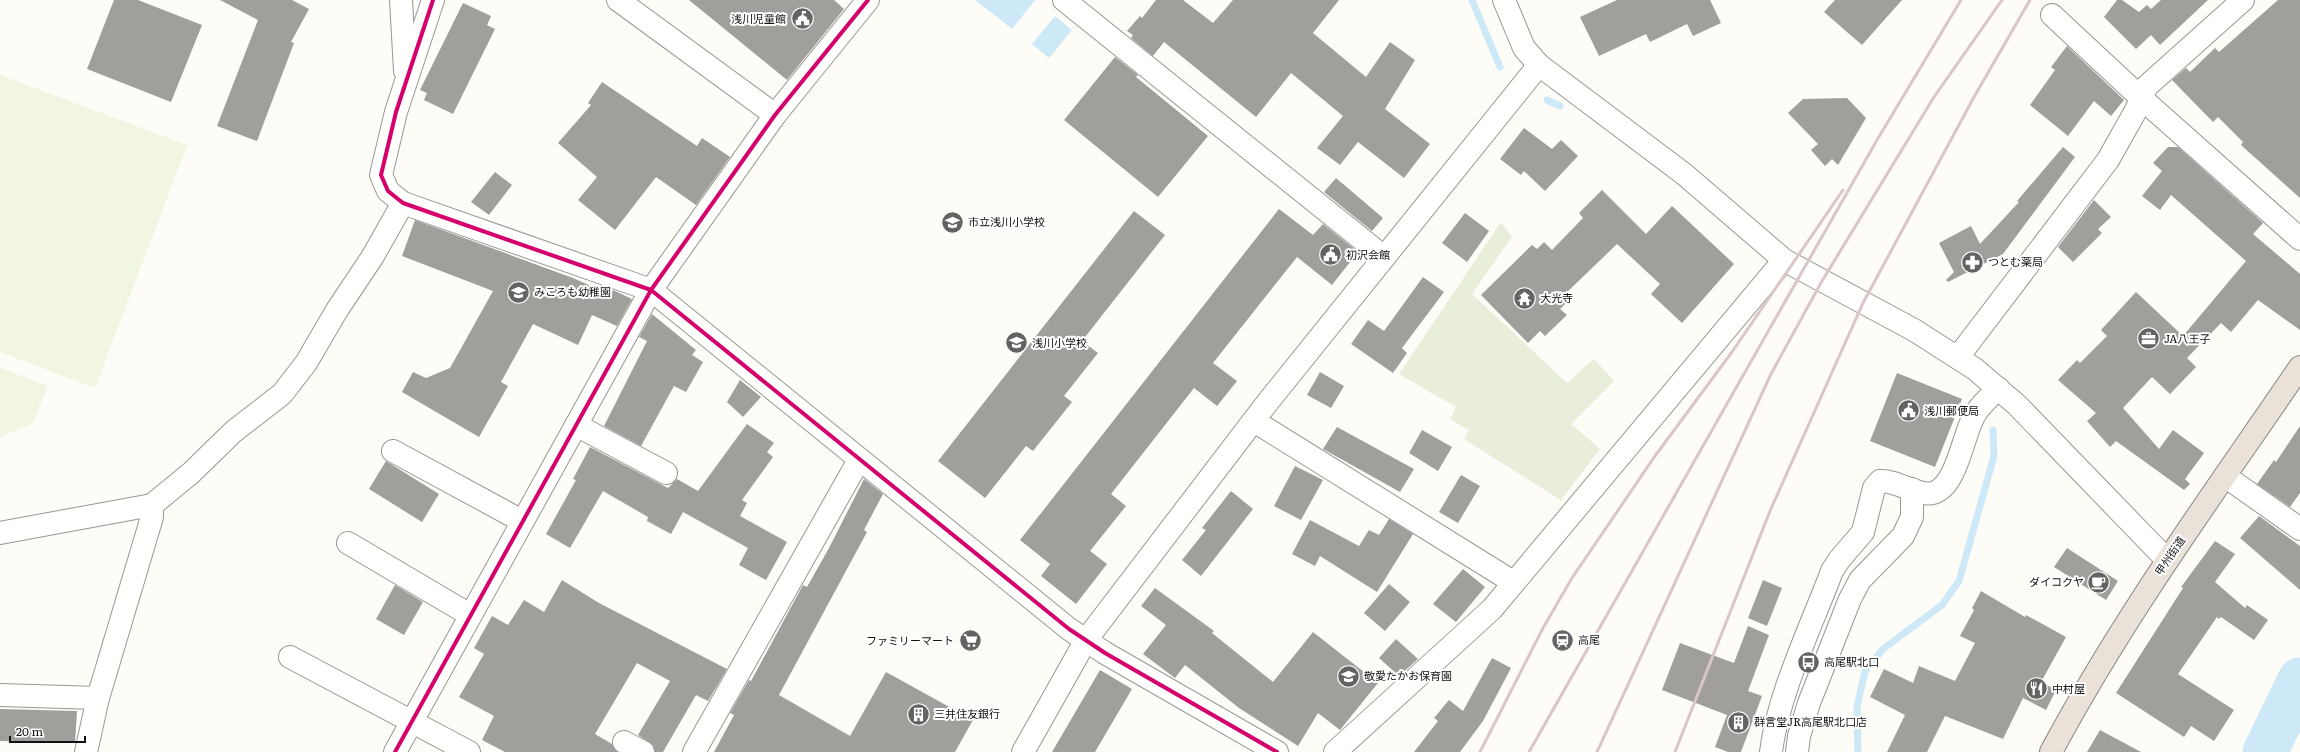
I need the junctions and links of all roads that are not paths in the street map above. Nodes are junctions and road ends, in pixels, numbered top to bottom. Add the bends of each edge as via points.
1 (401, 0) edge
2 (434, 0) edge
3 (618, 0) edge
4 (868, 0) edge
5 (1064, 0) edge
6 (1504, 0) edge
7 (2243, 0) edge
8 (2052, 15) dead end
9 (1540, 65) junction
10 (406, 83) junction
11 (2140, 97) junction
12 (775, 115) junction
13 (402, 203) junction
14 (2300, 239) edge
15 (1384, 257) junction
16 (1784, 260) junction
17 (651, 290) junction
18 (1958, 357) junction
19 (2300, 367) edge
20 (1998, 388) junction
21 (1254, 421) junction
22 (576, 425) junction
23 (393, 451) dead end
24 (859, 460) junction
25 (666, 473) dead end
26 (2225, 476) junction
27 (1912, 489) junction
28 (152, 505) junction
29 (522, 521) junction
30 (2300, 529) edge
31 (0, 533) edge
32 (348, 543) dead end
33 (2167, 560) junction
34 (1513, 582) junction
35 (470, 615) junction
36 (1086, 640) junction
37 (290, 657) dead end
38 (0, 695) edge
39 (98, 698) junction
40 (412, 722) junction
41 (624, 742) dead end
42 (86, 752) edge
43 (395, 752) edge
44 (469, 752) edge
45 (643, 752) edge
46 (694, 752) edge
47 (1023, 752) edge
48 (1277, 752) edge
49 (1335, 752) edge
50 (1771, 752) edge
51 (1797, 752) edge
52 (2051, 752) edge

1 - 10 street
2 - 10 street
3 - 12 street
4 - 12 street
5 - 15 street
6 - 9 street via 1524,48
7 - 11 street via 2147,86
8 - 11 street
9 - 15 street
9 - 16 street via 1684,174
10 - 13 street via 396,112 381,175 388,191
11 - 14 street
11 - 18 street via 2135,112 2108,160
12 - 17 street
13 - 17 street
13 - 28 street via 373,256 306,363 282,394 233,432 191,473
15 - 21 street
16 - 18 street via 1914,330
16 - 34 street
17 - 22 street
17 - 24 street
18 - 20 street
19 - 26 highway, 甲州街道
20 - 27 street via 1974,416 1954,469 1942,488 1933,493
20 - 33 street
21 - 34 street
21 - 36 street
22 - 25 street
22 - 29 street
23 - 29 street
24 - 36 street
24 - 46 street
26 - 30 street
26 - 33 highway, 甲州街道
27 - 50 street via 1889,481 1880,481 1874,488 1863,532 1838,560 1832,571 1784,696 1774,730
27 - 51 street via 1912,517 1903,536 1860,580 1850,599 1809,703
28 - 31 street
28 - 39 street via 152,517
29 - 35 street
32 - 35 street
33 - 52 highway, 甲州街道 via 2106,653
34 - 49 street via 1492,609 1460,640
35 - 40 street
36 - 47 street
36 - 48 street
37 - 40 street
38 - 39 street
39 - 42 street
40 - 43 street
40 - 44 street
41 - 45 street

